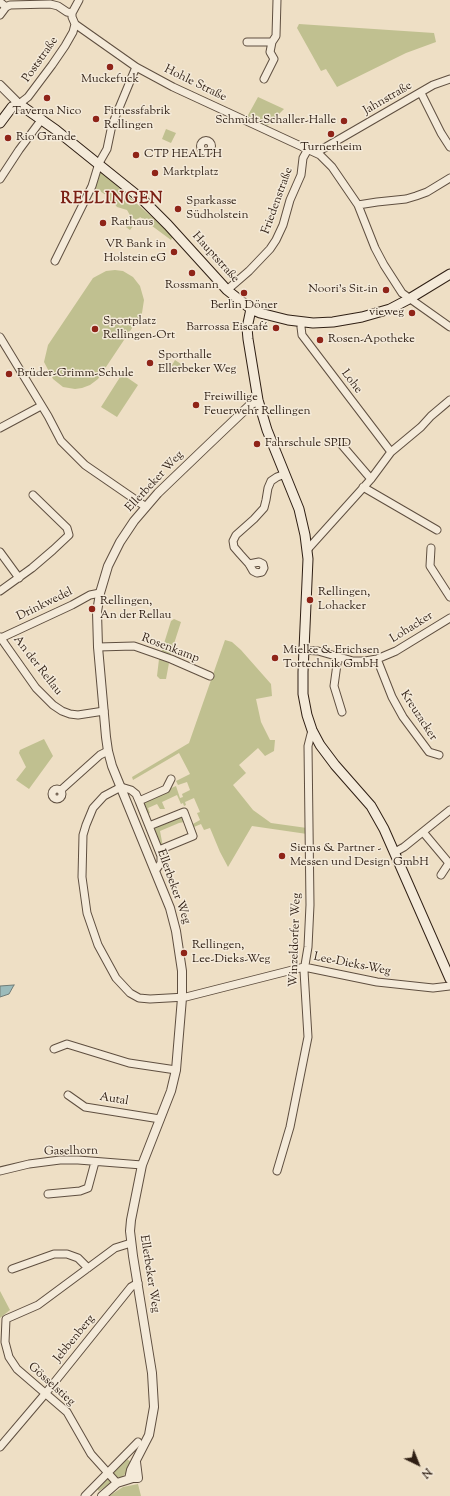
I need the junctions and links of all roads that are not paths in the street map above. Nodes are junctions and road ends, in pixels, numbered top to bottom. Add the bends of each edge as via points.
1 (79, 0) edge
2 (277, 0) edge
3 (0, 2) edge
4 (55, 2) edge
5 (6, 7) junction
6 (72, 13) junction
7 (0, 15) edge
8 (75, 24) junction
9 (247, 42) dead end
10 (272, 42) junction
11 (136, 67) junction
12 (264, 79) dead end
13 (450, 79) edge
14 (0, 85) edge
15 (422, 93) junction
16 (19, 104) junction
17 (42, 119) junction
18 (0, 124) edge
19 (450, 147) edge
20 (308, 149) junction
21 (317, 153) junction
22 (99, 163) junction
23 (450, 178) edge
24 (0, 179) edge
25 (358, 206) junction
26 (55, 261) dead end
27 (450, 274) edge
28 (227, 290) junction
29 (410, 299) junction
30 (251, 310) junction
31 (302, 322) junction
32 (450, 326) edge
33 (0, 337) edge
34 (258, 400) junction
35 (450, 400) edge
36 (41, 406) junction
37 (0, 428) edge
38 (341, 444) dead end
39 (392, 452) junction
40 (285, 474) junction
41 (371, 478) junction
42 (363, 487) junction
43 (33, 495) dead end
44 (146, 507) junction
45 (437, 530) dead end
46 (431, 548) dead end
47 (307, 550) junction
48 (0, 552) edge
49 (249, 564) dead end
50 (19, 578) junction
51 (0, 591) edge
52 (100, 593) junction
53 (450, 597) edge
54 (450, 618) edge
55 (0, 638) edge
56 (98, 647) junction
57 (303, 650) junction
58 (338, 657) junction
59 (377, 659) junction
60 (210, 676) dead end
61 (104, 711) junction
62 (342, 712) dead end
63 (312, 730) junction
64 (108, 751) junction
65 (439, 755) dead end
66 (171, 779) dead end
67 (121, 787) junction
68 (61, 790) dead end
69 (139, 801) junction
70 (450, 810) edge
71 (150, 826) junction
72 (423, 832) junction
73 (159, 850) junction
74 (395, 852) junction
75 (450, 863) edge
76 (155, 871) junction
77 (441, 875) dead end
78 (304, 967) junction
79 (450, 979) edge
80 (450, 986) edge
81 (182, 998) junction
82 (54, 1049) dead end
83 (176, 1070) junction
84 (68, 1095) dead end
85 (160, 1118) junction
86 (95, 1162) junction
87 (142, 1165) junction
88 (277, 1171) dead end
89 (0, 1172) edge
90 (48, 1194) dead end
91 (131, 1242) junction
92 (88, 1268) junction
93 (12, 1269) dead end
94 (138, 1283) junction
95 (45, 1394) junction
96 (138, 1442) dead end
97 (0, 1447) edge
98 (136, 1462) junction
99 (108, 1473) junction
100 (129, 1479) junction
101 (117, 1483) junction
102 (85, 1496) edge
103 (102, 1496) edge

1 - 6 street
2 - 10 street via 276,36
3 - 5 street
4 - 5 street
4 - 6 street
5 - 7 street
6 - 8 street
8 - 11 street, Hohle Straße
8 - 16 street, Poststraße via 68,42 52,65 28,97
9 - 10 street
10 - 12 street via 270,52 274,59
11 - 20 street, Hohle Straße via 173,88
11 - 22 street via 120,104 107,149
13 - 15 street, Jahnstraße via 433,85
14 - 16 street, Hauptstraße
15 - 19 street
15 - 21 street, Jahnstraße
16 - 17 main road, Hauptstraße
16 - 18 main road via 12,107
17 - 22 main road, Hauptstraße
17 - 24 street
20 - 21 street, Hohle Straße
20 - 28 street, Friedenstraße via 303,158 301,175 276,240 249,271
21 - 25 street, Hohle Straße via 332,167
22 - 26 street via 84,205
22 - 28 main road, Hauptstraße via 155,211
23 - 25 street via 416,196
25 - 29 street, Hohle Straße via 384,265 402,293
27 - 29 main road, Hauptstraße
28 - 30 main road, Hauptstraße
29 - 31 main road, Hauptstraße via 390,309 362,317 334,322
29 - 32 street, Hohle Straße
30 - 31 main road, Hauptstraße
30 - 34 main road via 247,328
31 - 39 street, Lohe via 302,335
33 - 36 street
34 - 40 main road
34 - 44 street, Ellerbeker Weg via 224,429
35 - 39 street
36 - 37 street
36 - 44 street via 61,441 85,466
38 - 41 street
39 - 41 street
40 - 47 main road via 302,521
40 - 49 street via 271,481 264,508 233,540 234,547
41 - 42 street
42 - 45 street
42 - 47 street
43 - 50 street via 67,528 69,535
44 - 52 street, Ellerbeker Weg via 115,550
46 - 53 street via 430,566
47 - 57 main road
48 - 50 street
50 - 51 street
52 - 55 street, Drinkwedel via 90,594
52 - 56 street, Ellerbeker Weg via 97,612
54 - 59 street, Lohacker via 396,651
55 - 61 street, An der Rellau via 36,688 53,705 62,711 78,715
56 - 60 street, Rosenkamp via 134,646
56 - 61 street, Ellerbeker Weg
57 - 58 street, Lohacker
57 - 63 main road via 303,694
58 - 59 street, Lohacker via 353,661
58 - 62 street via 334,686
59 - 65 street, Kreuzacker via 403,717 429,752
61 - 64 street, Ellerbeker Weg
63 - 74 main road via 327,755 371,806
63 - 78 street, Winzeldorfer Weg via 308,746 309,919
64 - 67 street, Ellerbeker Weg
64 - 68 street via 100,755
66 - 69 street via 166,789
67 - 69 street via 131,790
67 - 76 street, Ellerbeker Weg
67 - 81 street, Lee-Dieks-Weg via 98,802 86,825 81,866 87,913 105,959 116,978 130,993 139,998
69 - 71 street
70 - 72 street
71 - 73 street
71 - 73 street via 184,812 194,836
72 - 74 street
72 - 75 street
73 - 76 street via 162,860
74 - 79 main road
75 - 77 street
76 - 81 street, Ellerbeker Weg via 176,931 182,971
78 - 80 street, Lee-Dieks-Weg via 377,982 433,988
78 - 81 street, Lee-Dieks-Weg
78 - 88 street, Winzeldorfer Weg via 308,1037 290,1127
81 - 83 street, Ellerbeker Weg
82 - 83 street via 67,1044 128,1063
83 - 85 street, Ellerbeker Weg
84 - 85 street, Autal via 86,1107
85 - 87 street, Ellerbeker Weg
86 - 87 street, Gaselhorn
86 - 89 street, Gaselhorn via 60,1160 29,1164
86 - 90 street via 88,1188
87 - 91 street, Ellerbeker Weg via 131,1220
91 - 92 street, Gösselstieg via 115,1248
91 - 94 street, Ellerbeker Weg
92 - 93 street via 78,1258 67,1254 54,1254
92 - 95 street, Gösselstieg via 38,1305 6,1319 5,1342 9,1357 17,1369
94 - 95 street, Jebbenberg via 131,1287
94 - 98 street, Ellerbeker Weg via 152,1373 154,1407 149,1435
95 - 97 street, Jebbenberg
95 - 99 street, Gösselstieg via 67,1412 91,1454
96 - 99 street
98 - 100 street, Ellerbeker Weg
98 - 100 street via 138,1478
99 - 101 street, Gösselstieg
99 - 102 street
100 - 101 street
101 - 103 street

